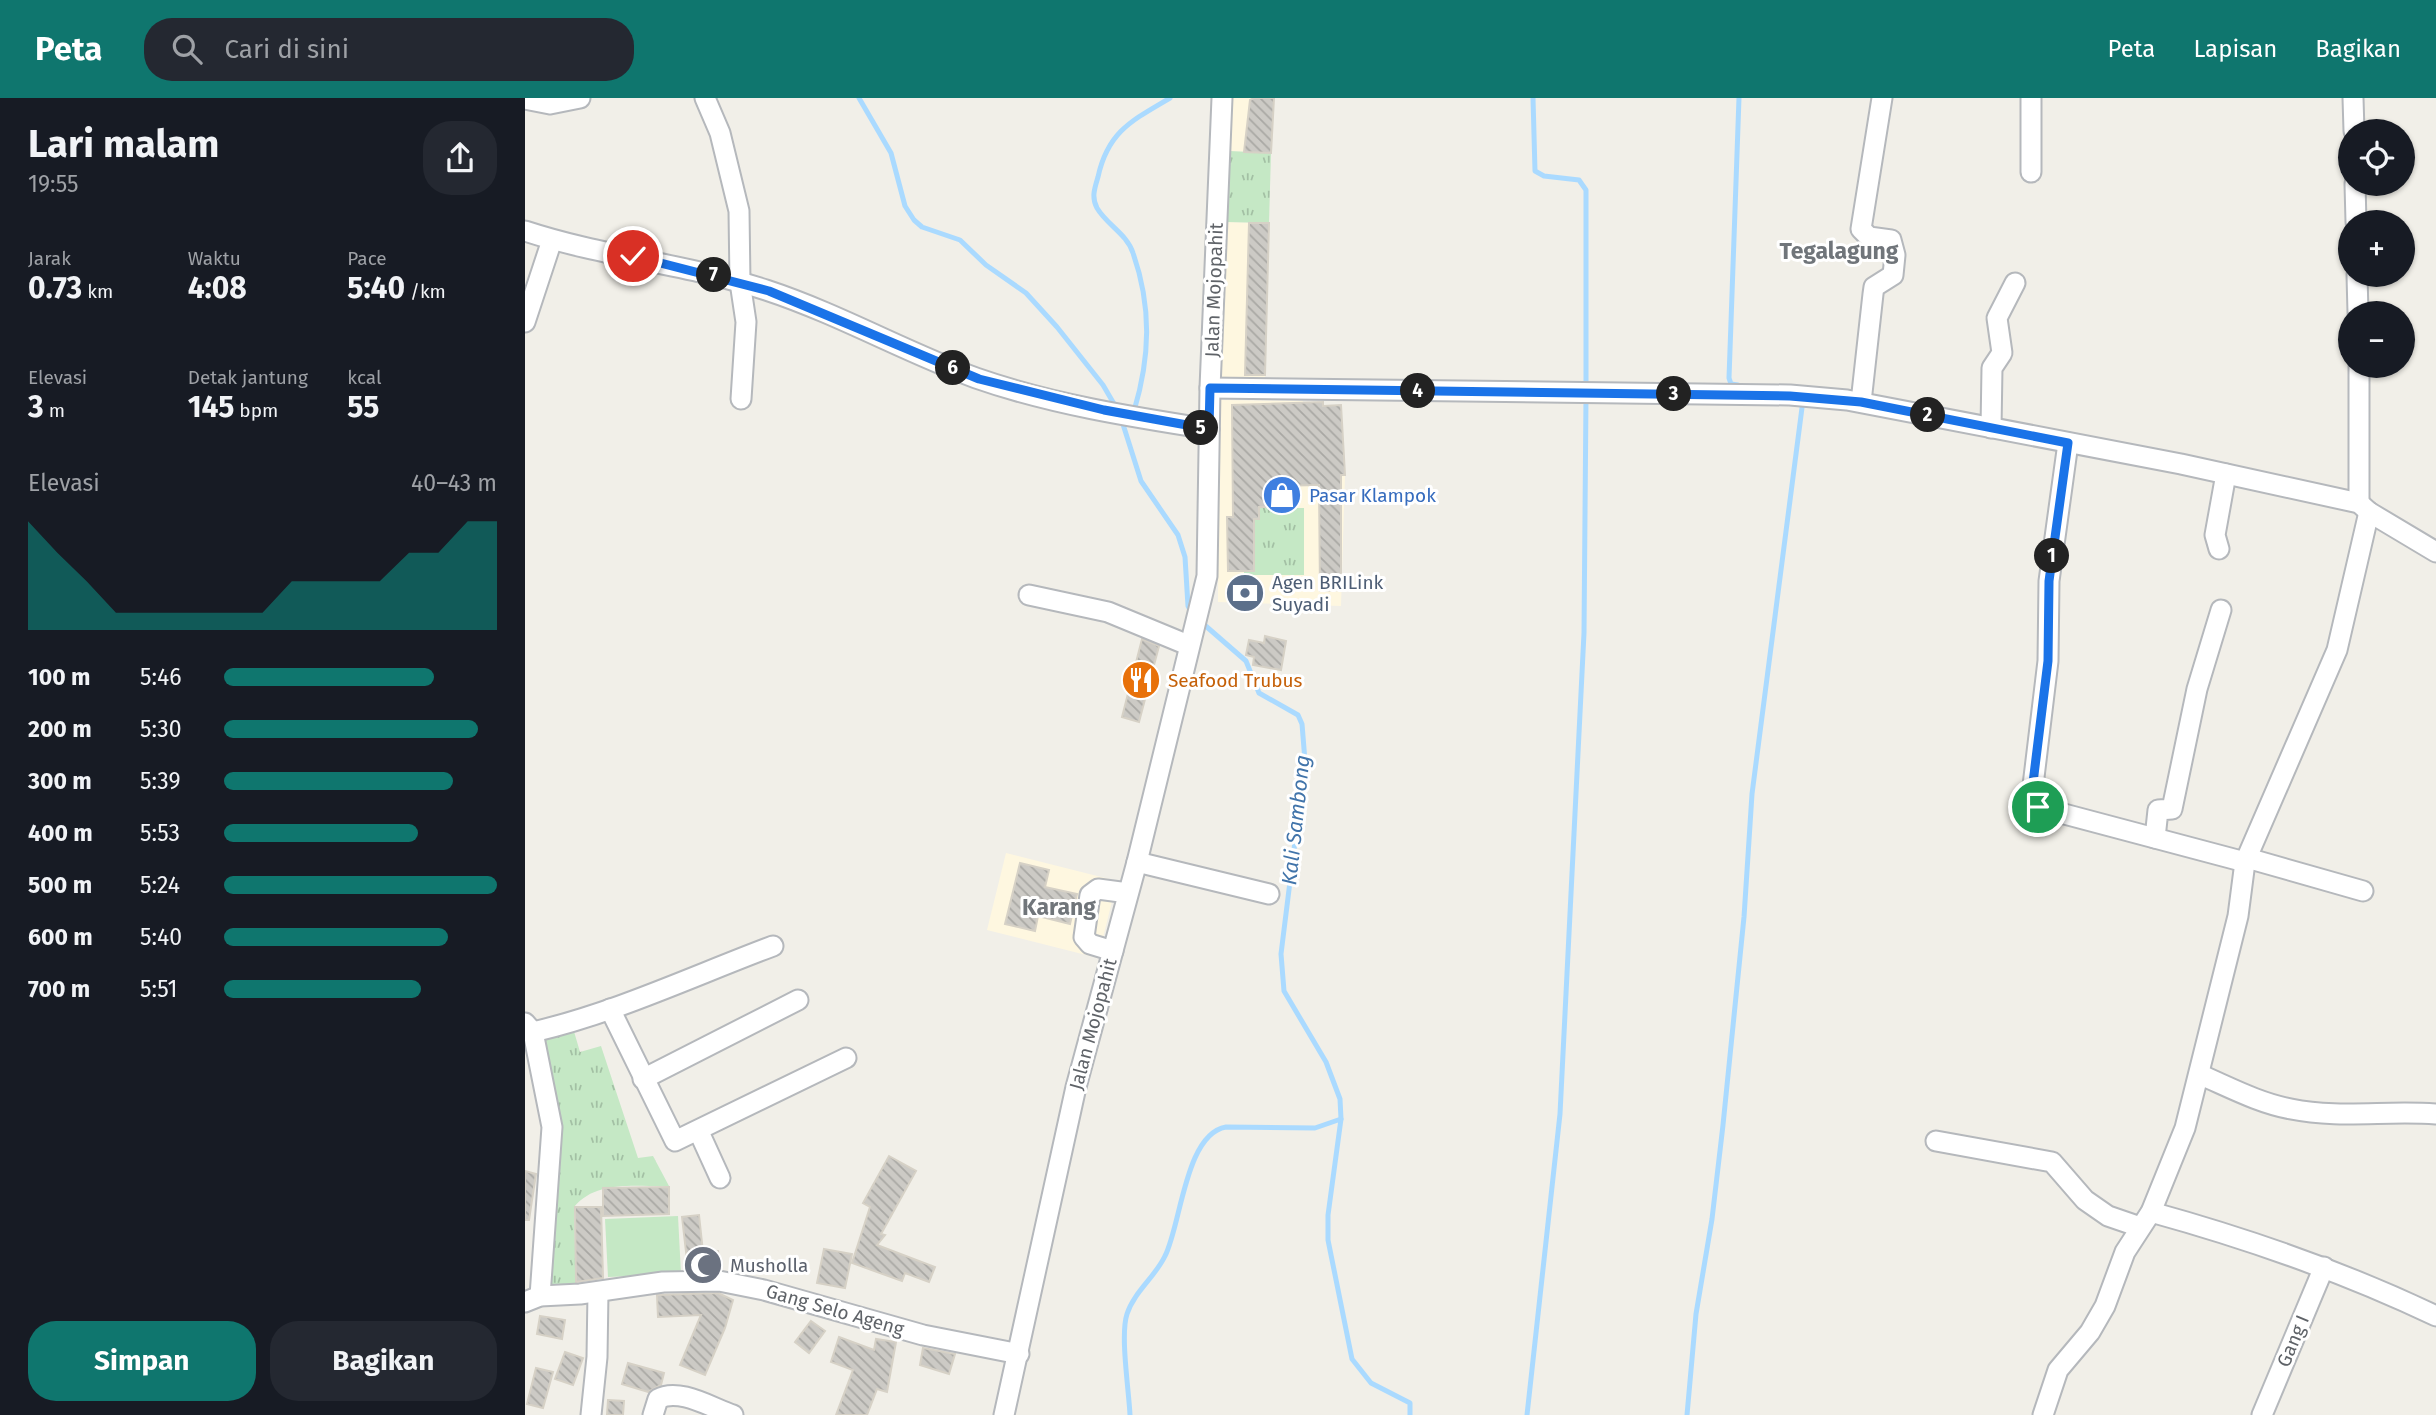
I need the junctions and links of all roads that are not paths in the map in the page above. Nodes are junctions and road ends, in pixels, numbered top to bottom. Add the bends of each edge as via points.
1 (580, 98) edge
2 (705, 98) edge
3 (1222, 98) edge
4 (1882, 98) edge
5 (2031, 98) edge
6 (2353, 98) edge
7 (525, 99) edge
8 (2354, 119) edge
9 (2031, 172) dead end
10 (525, 231) edge
11 (552, 240) junction
12 (740, 282) junction
13 (2015, 283) dead end
14 (526, 324) edge
15 (2359, 378) edge
16 (1210, 388) junction
17 (741, 399) dead end
18 (1861, 402) junction
19 (1991, 428) junction
20 (1209, 429) junction
21 (2068, 443) junction
22 (2226, 474) junction
23 (2364, 507) junction
24 (2219, 549) dead end
25 (2436, 552) edge
26 (1030, 595) dead end
27 (2221, 610) dead end
28 (1190, 640) junction
29 (2155, 838) junction
30 (2246, 860) junction
31 (1137, 862) junction
32 (2364, 891) dead end
33 (1128, 893) junction
34 (1269, 894) dead end
35 (773, 946) dead end
36 (1113, 951) junction
37 (797, 1000) dead end
38 (610, 1009) junction
39 (529, 1028) edge
40 (846, 1058) dead end
41 (2201, 1075) junction
42 (643, 1079) junction
43 (2436, 1114) edge
44 (699, 1132) junction
45 (1936, 1141) dead end
46 (720, 1178) dead end
47 (2146, 1220) junction
48 (2324, 1267) junction
49 (598, 1292) junction
50 (533, 1299) edge
51 (2436, 1316) edge
52 (1019, 1354) junction
53 (591, 1415) edge
54 (653, 1415) edge
55 (733, 1415) edge
56 (1004, 1415) edge
57 (2043, 1415) edge
58 (2262, 1415) edge

1 - 7 street via 550,104
2 - 12 street via 720,133 739,211
3 - 16 street, Jalan Mojopahit
4 - 18 street via 1861,229 1869,237 1891,240 1895,263 1893,275 1874,287
5 - 9 street
6 - 8 street
10 - 11 street
11 - 12 street
11 - 14 street
12 - 17 street via 746,322
12 - 20 street via 827,313 979,379 1104,410
13 - 19 street via 1996,321 2002,353 1992,368
15 - 23 street
16 - 18 street via 1800,396
16 - 20 street, Jalan Mojopahit
18 - 19 street
19 - 21 street
20 - 28 street, Jalan Mojopahit via 1208,568
21 - 22 street
21 - 29 street via 2049,581 2048,661 2031,802
22 - 23 street
22 - 24 street via 2215,535
23 - 25 street
23 - 30 street via 2337,650
26 - 28 street via 1108,612
27 - 29 street via 2197,689 2172,809 2158,810
28 - 31 street, Jalan Mojopahit
29 - 30 street
30 - 32 street
30 - 41 street via 2238,916
31 - 33 street, Jalan Mojopahit
31 - 34 street
33 - 36 street, Jalan Mojopahit
33 - 36 street via 1101,889 1090,895 1084,937 1090,944
35 - 38 street
36 - 52 street, Jalan Mojopahit via 1076,1087
37 - 42 street
38 - 39 street via 592,1017
38 - 42 street
39 - 50 street via 552,1127
40 - 44 street
41 - 43 street via 2262,1102 2292,1109
41 - 47 street via 2185,1128
42 - 44 street via 675,1142
44 - 46 street
45 - 47 street via 2052,1162 2085,1200 2108,1216
47 - 48 street via 2278,1249
47 - 57 street via 2125,1252 2095,1323 2058,1370
48 - 51 street
48 - 58 street, Gang I
49 - 50 street, Gang Selo Ageng
49 - 52 street, Gang Selo Ageng via 663,1282 719,1281 923,1335
49 - 53 street
52 - 56 street, Jalan Mojopahit
54 - 55 street via 658,1399 666,1395

